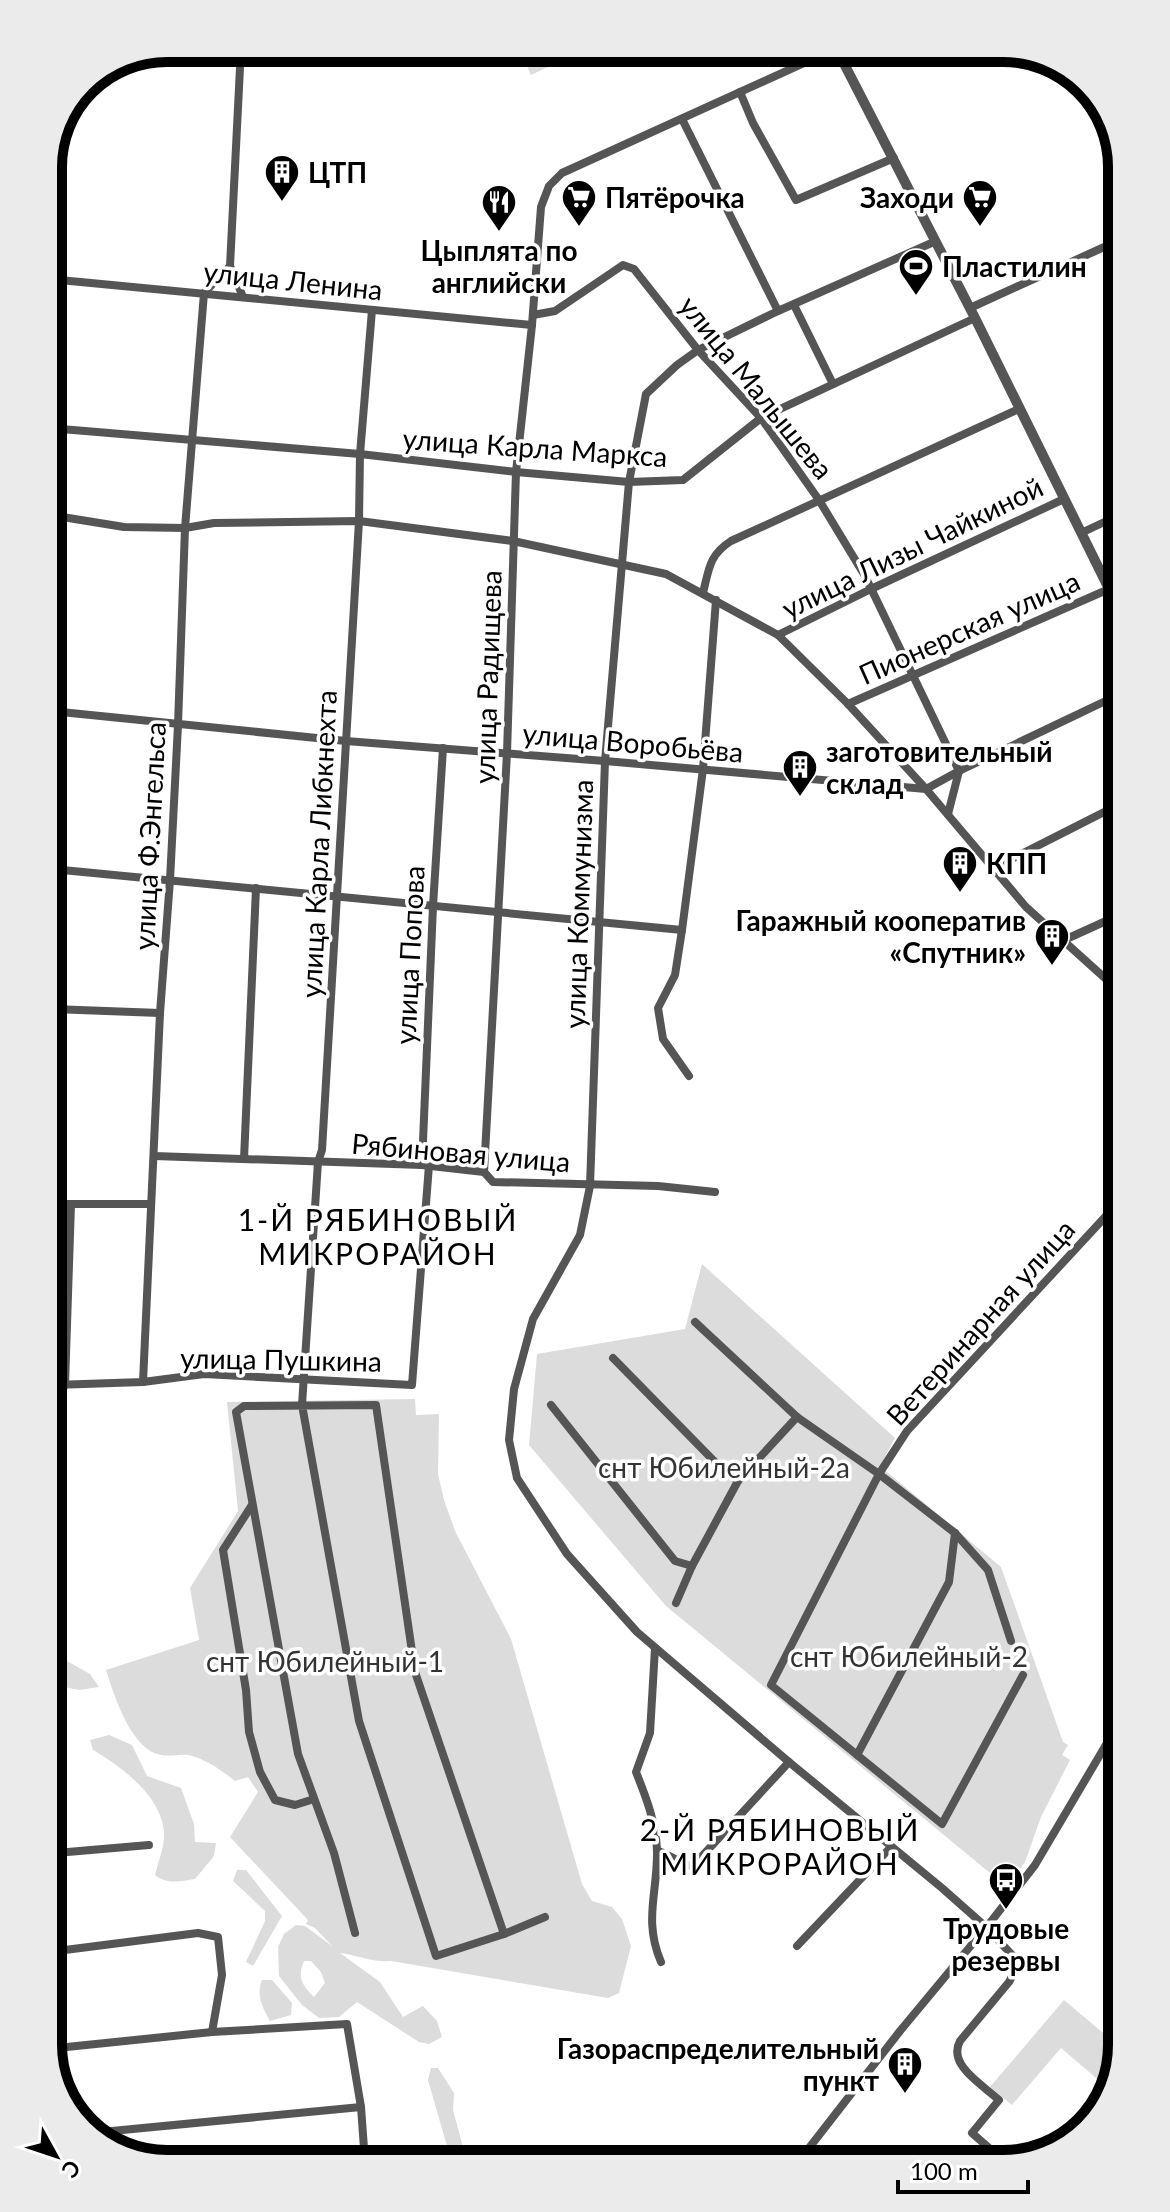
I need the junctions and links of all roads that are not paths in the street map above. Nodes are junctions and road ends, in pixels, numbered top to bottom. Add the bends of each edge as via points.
1 (240, 62) edge
2 (808, 62) edge
3 (844, 62) edge
4 (740, 92) junction
5 (682, 119) junction
6 (894, 158) junction
7 (936, 241) junction
8 (1108, 246) edge
9 (230, 266) junction
10 (62, 280) edge
11 (204, 293) junction
12 (243, 297) junction
13 (794, 305) junction
14 (372, 310) junction
15 (778, 311) junction
16 (973, 313) junction
17 (532, 320) junction
18 (698, 350) junction
19 (833, 384) junction
20 (1019, 409) junction
21 (761, 418) junction
22 (62, 429) edge
23 (193, 441) junction
24 (360, 454) junction
25 (516, 472) junction
26 (629, 482) junction
27 (1064, 499) junction
28 (819, 500) junction
29 (62, 517) edge
30 (1108, 520) edge
31 (359, 521) junction
32 (185, 528) junction
33 (1081, 533) junction
34 (513, 541) junction
35 (623, 564) junction
36 (1108, 587) edge
37 (871, 589) junction
38 (1108, 589) edge
39 (703, 593) junction
40 (716, 600) junction
41 (778, 635) junction
42 (914, 676) junction
43 (1108, 700) edge
44 (848, 704) junction
45 (62, 712) edge
46 (178, 725) junction
47 (346, 741) junction
48 (443, 748) junction
49 (507, 753) junction
50 (605, 761) junction
51 (703, 769) junction
52 (959, 771) junction
53 (926, 789) junction
54 (1108, 810) edge
55 (948, 814) junction
56 (992, 869) junction
57 (62, 870) edge
58 (170, 880) junction
59 (256, 888) junction
60 (337, 898) junction
61 (433, 906) junction
62 (499, 912) junction
63 (1108, 920) edge
64 (600, 921) junction
65 (682, 930) junction
66 (1062, 941) junction
67 (1108, 981) edge
68 (62, 1009) edge
69 (160, 1013) junction
70 (689, 1076) dead end
71 (154, 1156) junction
72 (244, 1159) junction
73 (318, 1162) junction
74 (425, 1165) junction
75 (484, 1172) junction
76 (590, 1186) junction
77 (715, 1192) dead end
78 (62, 1204) edge
79 (71, 1204) junction
80 (151, 1204) junction
81 (1108, 1214) edge
82 (695, 1322) dead end
83 (613, 1358) dead end
84 (303, 1379) junction
85 (143, 1382) junction
86 (65, 1385) joint
87 (412, 1385) joint
88 (302, 1405) junction
89 (551, 1405) dead end
90 (797, 1417) junction
91 (879, 1474) junction
92 (738, 1481) junction
93 (252, 1505) junction
94 (955, 1533) junction
95 (692, 1566) junction
96 (676, 1603) dead end
97 (1011, 1641) dead end
98 (655, 1648) junction
99 (1023, 1675) dead end
100 (1108, 1742) edge
101 (857, 1755) junction
102 (789, 1762) junction
103 (314, 1799) junction
104 (149, 1845) dead end
105 (891, 1847) junction
106 (657, 1850) junction
107 (62, 1852) edge
108 (545, 1917) dead end
109 (986, 1927) junction
110 (355, 1933) dead end
111 (504, 1934) junction
112 (797, 1946) dead end
113 (62, 1950) edge
114 (661, 1962) dead end
115 (212, 2032) junction
116 (62, 2047) edge
117 (361, 2107) junction
118 (108, 2131) edge
119 (364, 2150) edge
120 (807, 2150) edge
121 (991, 2150) edge

1 - 9 street
2 - 4 street
3 - 6 street
4 - 5 street
4 - 6 street via 796,200
5 - 15 street
5 - 17 street, улица Радищева via 562,173 549,186 541,207
6 - 7 street
7 - 13 street, улица Коммунизма
7 - 16 street
8 - 16 street, улица Карла Маркса
9 - 11 street
9 - 12 street
10 - 11 street, улица Ленина
11 - 12 street, улица Ленина
11 - 23 street, улица Ф.Энгельса
12 - 14 street, улица Ленина
13 - 15 street, улица Коммунизма
13 - 19 street
14 - 17 street, улица Ленина
14 - 24 street, улица Карла Либкнехта
15 - 18 street, улица Коммунизма
16 - 19 street, улица Карла Маркса
16 - 20 street
17 - 18 street, улица Малышева via 555,311 623,265 634,269
17 - 25 street, улица Радищева
18 - 21 street, улица Малышева
18 - 26 street, улица Коммунизма via 646,394
19 - 21 street, улица Карла Маркса
20 - 27 street
20 - 28 street
21 - 26 street, улица Карла Маркса via 683,480
21 - 28 street, улица Малышева
22 - 23 street, улица Карла Маркса
23 - 24 street, улица Карла Маркса
23 - 32 street, улица Ф.Энгельса
24 - 25 street, улица Карла Маркса
24 - 31 street, улица Карла Либкнехта
25 - 26 street, улица Карла Маркса
25 - 34 street, улица Радищева
26 - 35 street, улица Коммунизма
27 - 33 street
27 - 37 street, улица Лизы Чайкиной
28 - 37 street, улица Малышева
28 - 39 street via 717,549
29 - 32 street via 124,527
30 - 33 street
31 - 32 street
31 - 34 street
31 - 47 street, улица Карла Либкнехта
32 - 46 street, улица Ф.Энгельса
33 - 36 street
34 - 35 street
34 - 49 street, улица Радищева
35 - 39 street via 666,574
35 - 50 street, улица Коммунизма
37 - 41 street, улица Лизы Чайкиной
37 - 42 street, улица Малышева
38 - 42 street, Пионерская улица
39 - 40 street
40 - 41 street
40 - 51 street
41 - 44 street
42 - 44 street, Пионерская улица
42 - 52 street, улица Малышева
43 - 52 street
44 - 53 street
45 - 46 street, улица Воробьёва
46 - 47 street, улица Воробьёва
46 - 58 street, улица Ф.Энгельса
47 - 48 street, улица Воробьёва
47 - 60 street, улица Карла Либкнехта
48 - 49 street, улица Воробьёва
48 - 61 street, улица Попова
49 - 50 street, улица Воробьёва
49 - 62 street, улица Радищева
50 - 51 street, улица Воробьёва
50 - 64 street, улица Коммунизма
51 - 53 street, улица Воробьёва
51 - 65 street
52 - 53 street
52 - 55 street
53 - 55 street
54 - 56 street
55 - 56 street
56 - 66 street
57 - 58 street
58 - 59 street
58 - 69 street, улица Ф.Энгельса
59 - 60 street
59 - 72 street
60 - 61 street
60 - 73 street, улица Карла Либкнехта
61 - 62 street
61 - 74 street, улица Попова
62 - 64 street
62 - 75 street, улица Радищева
63 - 66 street
64 - 65 street
64 - 76 street, улица Коммунизма
65 - 70 street via 675,975 658,1012 663,1039
66 - 67 street
68 - 69 street
69 - 71 street, улица Ф.Энгельса
71 - 72 street, Рябиновая улица
71 - 80 street, улица Ф.Энгельса
72 - 73 street, Рябиновая улица
73 - 74 street, Рябиновая улица
73 - 84 street, улица Карла Либкнехта
74 - 75 street, Рябиновая улица
74 - 87 street, улица Попова
75 - 76 street, Рябиновая улица via 493,1182
76 - 77 street, Рябиновая улица
76 - 98 street, улица Коммунизма via 580,1235 533,1319 514,1389 509,1440 517,1478 567,1554
78 - 79 street
79 - 80 street
79 - 86 street
80 - 85 street, улица Ф.Энгельса
81 - 91 street, Ветеринарная улица via 907,1431
82 - 90 street
83 - 92 street
84 - 85 street, улица Пушкина via 204,1374
84 - 87 street, улица Пушкина
84 - 88 street, улица Карла Либкнехта
85 - 86 street, улица Пушкина
88 - 93 street via 244,1406 236,1412
88 - 111 street via 376,1405 415,1672
88 - 111 street, улица Карла Либкнехта via 359,1721 436,1956
89 - 95 street via 675,1561
90 - 91 street
90 - 92 street
91 - 94 street
91 - 101 street, Ветеринарная улица via 771,1685
92 - 95 street
93 - 103 street via 298,1754
93 - 103 street via 223,1550 249,1732 260,1772 275,1800 295,1805
94 - 97 street via 988,1570
94 - 101 street via 949,1582
95 - 96 street
98 - 102 street, улица Коммунизма
98 - 106 street via 650,1733 636,1772
99 - 101 street via 942,1824
100 - 109 street via 1051,1842
102 - 105 street, улица Коммунизма
102 - 106 street via 692,1867
103 - 110 street
104 - 107 street
105 - 109 street, улица Коммунизма
105 - 112 street
106 - 114 street via 651,1910
108 - 111 street
109 - 120 street
109 - 121 street, улица Коммунизма via 1013,1956 1016,1969 955,2052 964,2068 999,2100 972,2133
113 - 115 street via 198,1933 218,1937 222,1975
115 - 116 street
115 - 117 street via 347,2024
117 - 118 street
117 - 119 street

